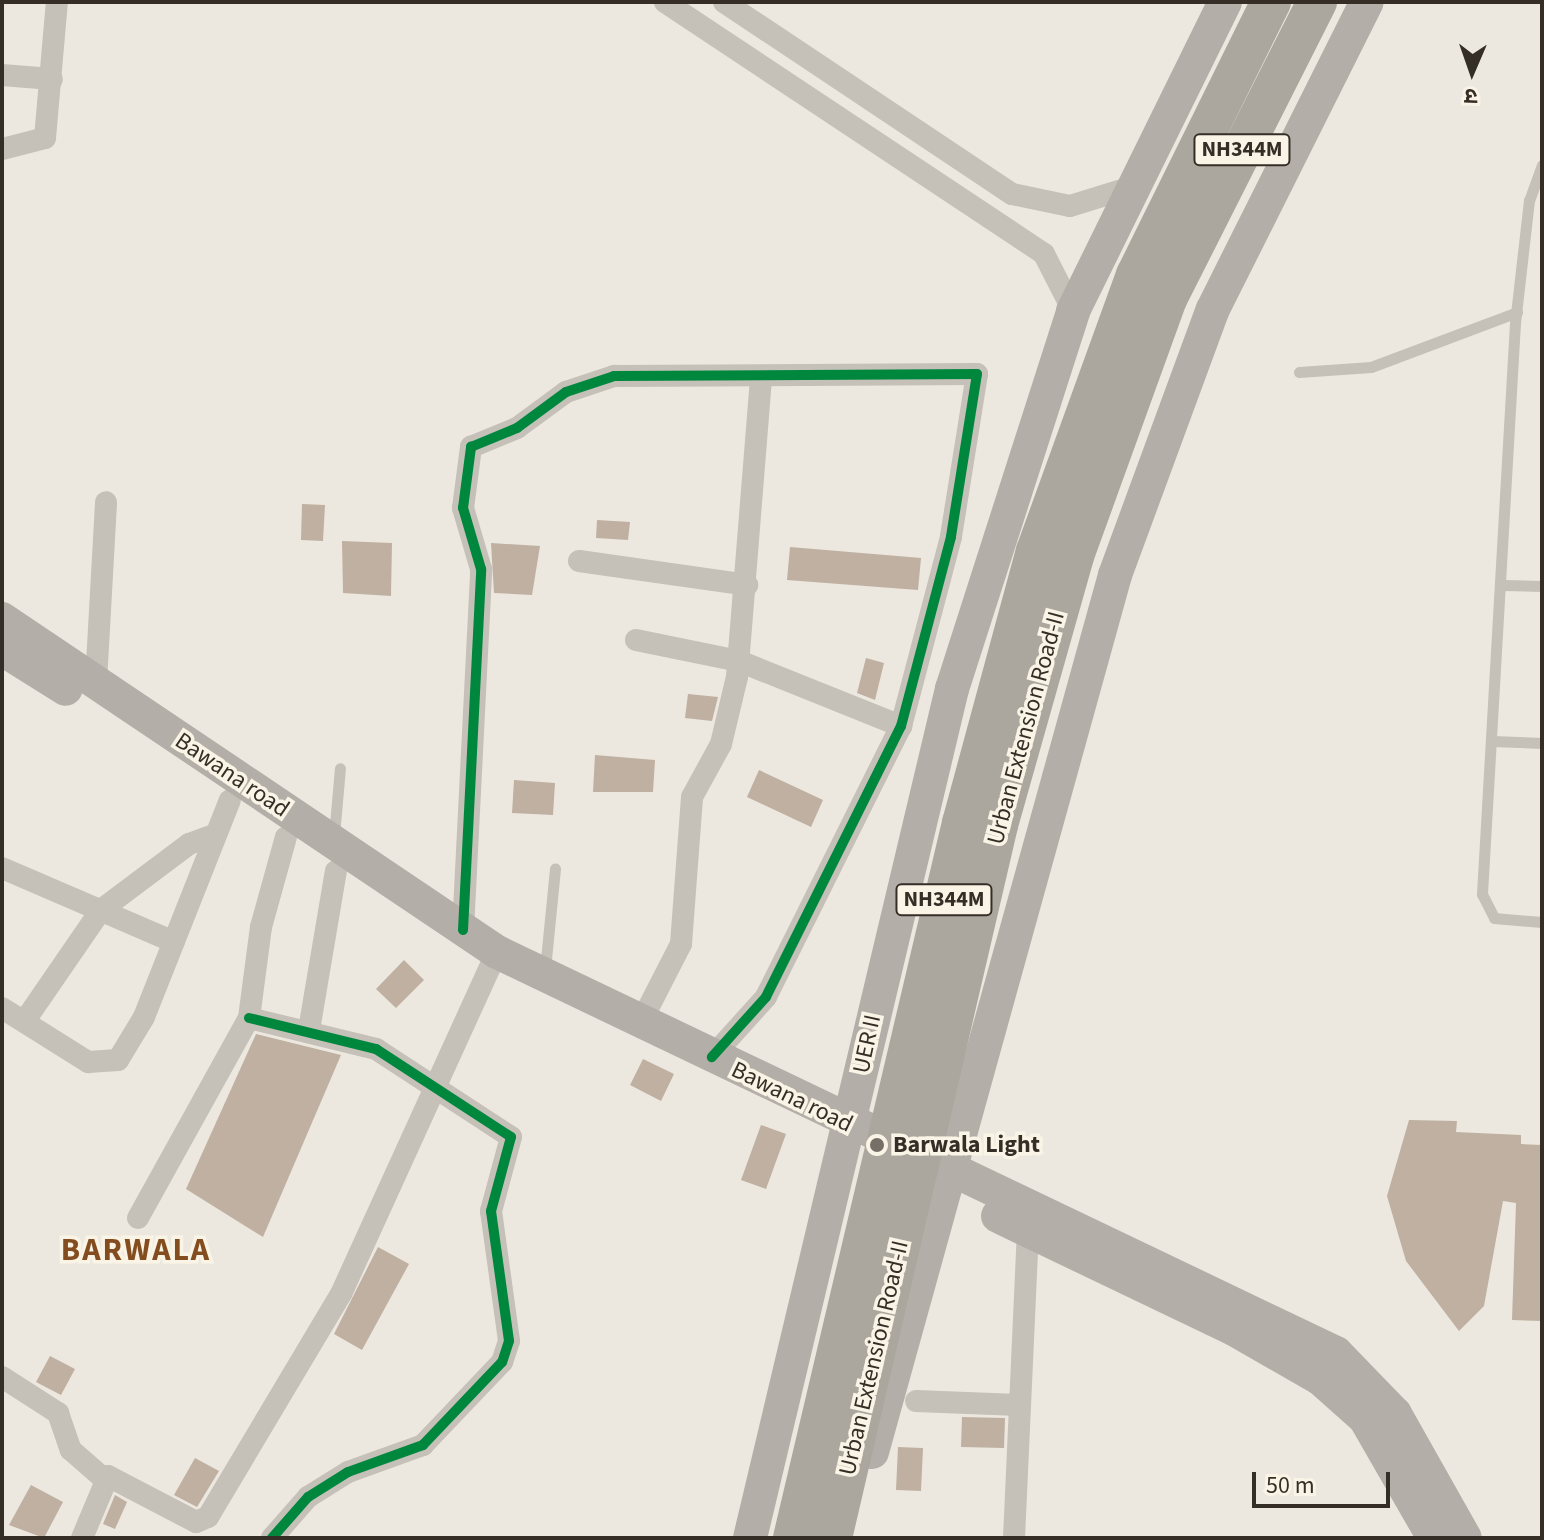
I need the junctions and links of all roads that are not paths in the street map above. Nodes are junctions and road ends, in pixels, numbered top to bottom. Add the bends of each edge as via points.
1 (57, 2) edge
2 (665, 2) edge
3 (724, 2) edge
4 (1225, 2) edge
5 (1271, 2) edge
6 (1317, 2) edge
7 (1367, 2) edge
8 (2, 75) edge
9 (52, 79) junction
10 (2, 149) edge
11 (1542, 165) edge
12 (1128, 188) junction
13 (1073, 311) junction
14 (1517, 312) junction
15 (1299, 372) dead end
16 (761, 377) junction
17 (106, 502) dead end
18 (579, 561) dead end
19 (747, 585) junction
20 (1502, 585) junction
21 (1542, 586) edge
22 (2, 619) edge
23 (636, 640) dead end
24 (2, 649) edge
25 (739, 661) junction
26 (96, 682) junction
27 (901, 726) junction
28 (1492, 741) junction
29 (1542, 743) edge
30 (340, 768) dead end
31 (230, 800) junction
32 (216, 834) junction
33 (286, 837) junction
34 (334, 857) junction
35 (2, 868) edge
36 (555, 868) dead end
37 (101, 910) junction
38 (1542, 922) edge
39 (463, 930) junction
40 (174, 942) junction
41 (493, 960) junction
42 (545, 978) junction
43 (2, 1008) edge
44 (249, 1018) junction
45 (26, 1019) junction
46 (641, 1022) junction
47 (309, 1030) junction
48 (712, 1057) junction
49 (434, 1080) junction
50 (847, 1136) junction
51 (944, 1178) junction
52 (138, 1218) dead end
53 (1028, 1231) junction
54 (2, 1377) edge
55 (916, 1401) dead end
56 (1019, 1405) junction
57 (102, 1477) junction
58 (82, 1538) edge
59 (272, 1538) edge
60 (750, 1538) edge
61 (793, 1538) edge
62 (832, 1538) edge
63 (851, 1538) edge
64 (1014, 1538) edge
65 (1434, 1538) edge
66 (1465, 1538) edge

1 - 9 street
2 - 13 street via 1044,254
3 - 12 street via 1012,194 1070,206
4 - 12 main road, UER II
5 - 61 highway, Urban Extension Road-II / NH344M, bridge via 1136,275 1036,551 971,792
6 - 62 highway, Urban Extension Road-II / NH344M, bridge via 1167,299 1074,556 998,825
7 - 51 main road via 1213,309 1115,575 985,1061
8 - 9 street
9 - 10 street via 45,138
11 - 14 lane via 1529,200
12 - 13 main road, UER II
13 - 50 main road, UER II via 952,689
14 - 15 lane via 1371,367
14 - 20 lane
16 - 19 street
16 - 27 street via 977,374 951,537
16 - 39 street via 601,379 566,392 466,455 464,519 481,569
17 - 26 street
18 - 19 street
19 - 25 street
20 - 21 lane
20 - 28 lane
22 - 26 main road, Bawana road
23 - 25 street
24 - 31 main road, Bawana road
25 - 27 street
25 - 46 street via 721,744 692,797 681,944
26 - 34 main road, Bawana road
27 - 48 street via 766,997
28 - 29 lane
28 - 38 lane via 1483,904 1494,918
30 - 34 lane
31 - 32 street
31 - 33 main road, Bawana road
32 - 37 street via 189,844
32 - 40 street
33 - 34 main road, Bawana road
33 - 44 street via 261,927
34 - 39 main road, Bawana road
34 - 41 main road, Bawana road
34 - 47 street
35 - 37 street
36 - 42 lane
37 - 40 street
37 - 45 street
39 - 41 main road, Bawana road
40 - 45 street via 144,1017 111,1066 88,1062
41 - 42 main road, Bawana road
41 - 49 street
41 - 50 main road, Bawana road
42 - 46 main road, Bawana road
43 - 45 street
44 - 47 street
44 - 52 street
46 - 48 main road, Bawana road
47 - 49 street via 376,1049
48 - 50 main road, Bawana road
49 - 57 street via 341,1294 208,1517 196,1522 114,1477
49 - 59 street via 511,1137 491,1211 507,1352 423,1445 321,1489
50 - 51 main road, Bawana road
50 - 60 main road, UER II
51 - 53 main road, Bawana road
51 - 63 main road
51 - 66 main road, Bawana road via 1336,1353 1395,1414
53 - 56 street
53 - 65 main road, Bawana road via 1321,1379 1365,1418
54 - 57 street via 58,1413 71,1450
55 - 56 street
56 - 64 street
57 - 58 street

